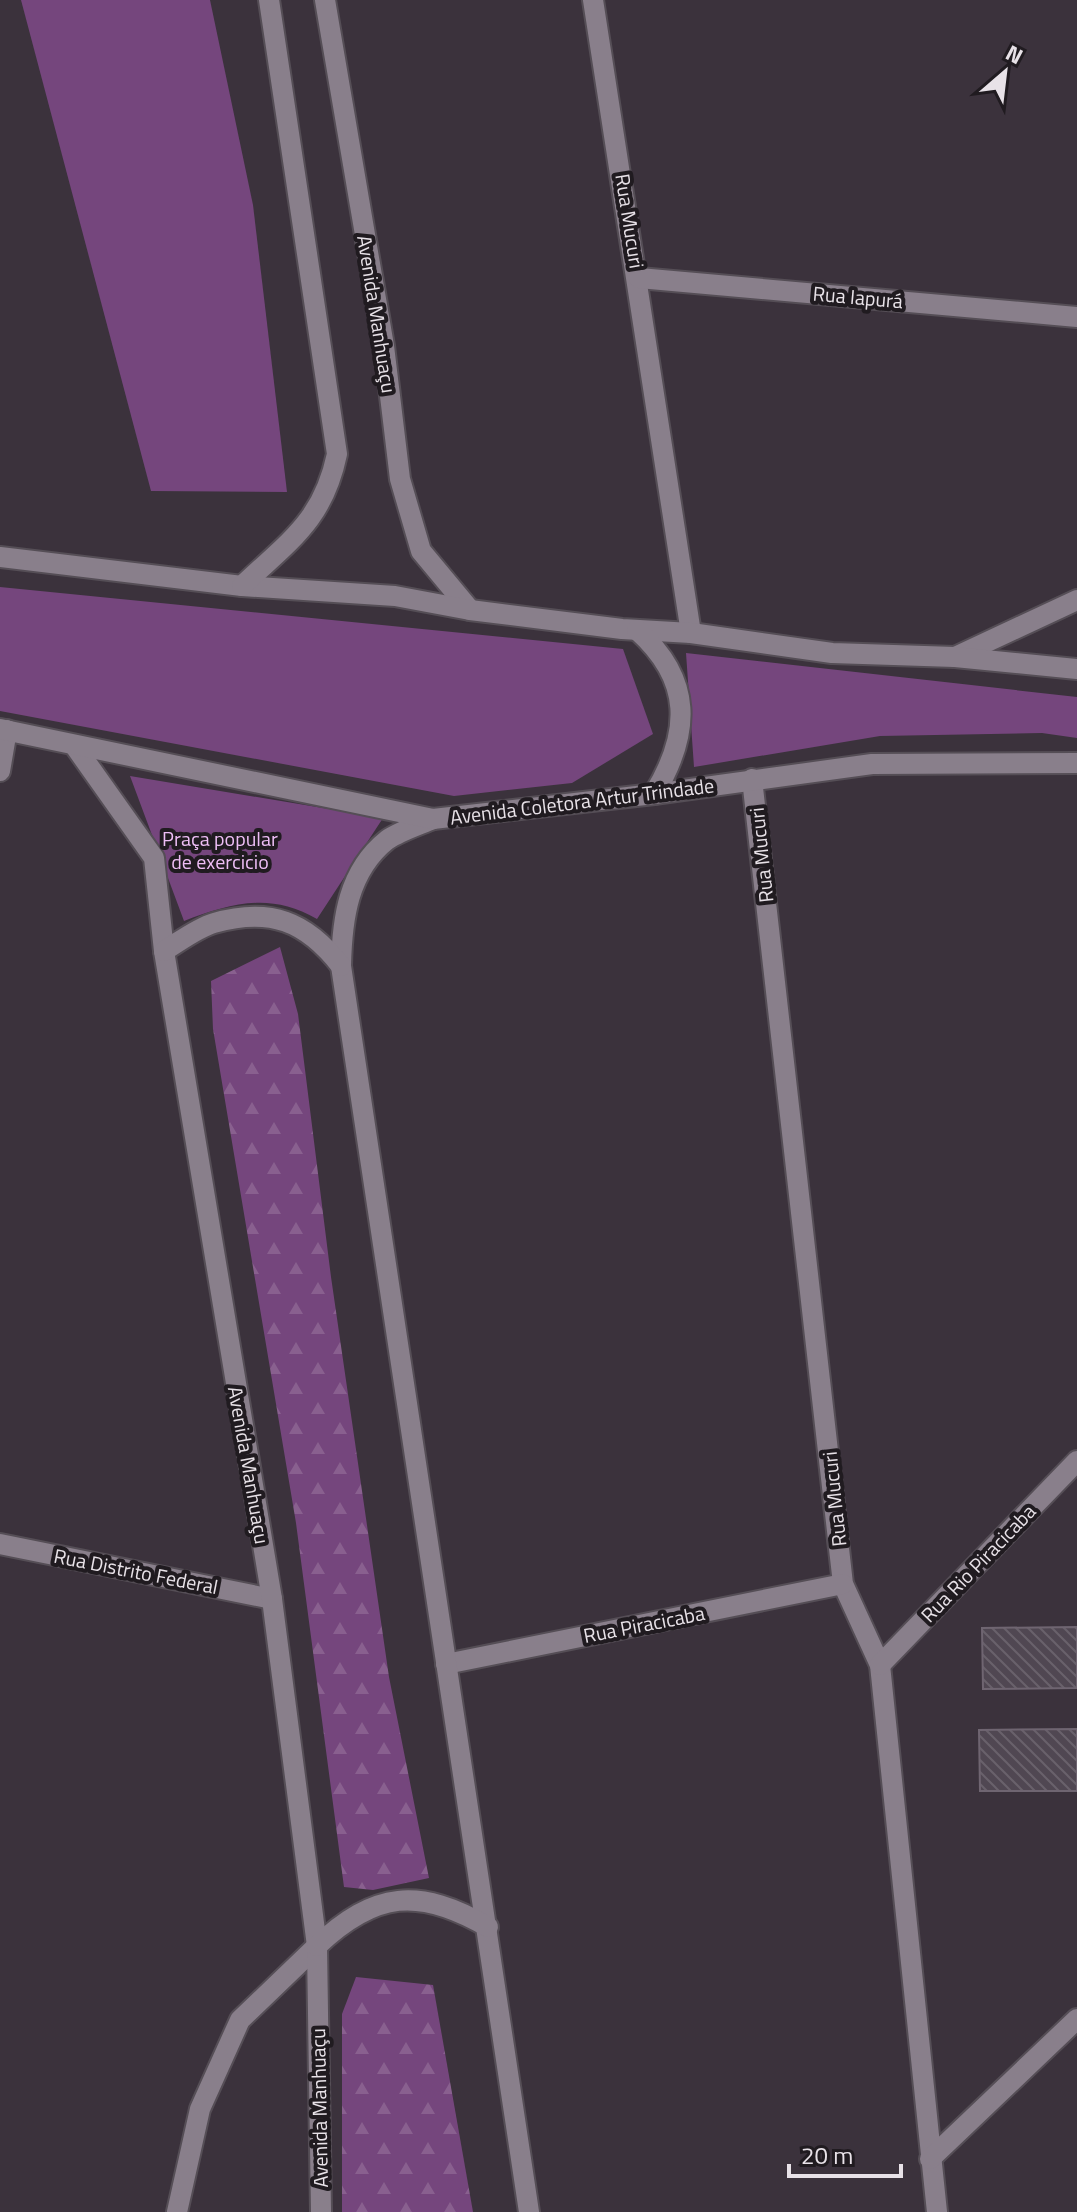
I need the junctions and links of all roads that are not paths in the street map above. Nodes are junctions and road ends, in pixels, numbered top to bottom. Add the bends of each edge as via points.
1 (269, 0) edge
2 (325, 0) edge
3 (593, 0) edge
4 (639, 278) junction
5 (1077, 317) edge
6 (0, 557) edge
7 (242, 586) junction
8 (1077, 600) edge
9 (470, 610) junction
10 (637, 630) junction
11 (691, 633) junction
12 (955, 657) junction
13 (1077, 669) edge
14 (4, 729) edge
15 (74, 745) junction
16 (1077, 763) edge
17 (0, 771) edge
18 (752, 779) junction
19 (654, 794) junction
20 (433, 819) junction
21 (164, 951) junction
22 (341, 966) junction
23 (1077, 1461) edge
24 (0, 1544) edge
25 (843, 1584) junction
26 (272, 1599) junction
27 (446, 1664) junction
28 (880, 1665) junction
29 (488, 1927) junction
30 (317, 1946) junction
31 (1077, 2019) edge
32 (930, 2159) junction
33 (177, 2212) edge
34 (321, 2212) edge
35 (529, 2212) edge
36 (937, 2212) edge

1 - 7 street via 337,454 330,487 311,521
2 - 9 street, Avenida Manhuaçu via 384,346 400,479 421,551
3 - 4 street, Rua Mucuri
4 - 5 street, Rua Iapurá
4 - 11 street, Rua Mucuri
6 - 7 street
7 - 9 street via 395,596
8 - 12 street
9 - 10 street
10 - 11 street
10 - 19 street via 674,674 680,715 670,767
11 - 12 street via 832,653
12 - 13 street
14 - 15 street, Avenida Coletora Artur Trindade
14 - 17 street
15 - 20 street, Avenida Coletora Artur Trindade
15 - 21 street, Avenida Manhuaçu via 154,858
16 - 18 street, Avenida Coletora Artur Trindade via 872,764
18 - 19 street, Avenida Coletora Artur Trindade
18 - 25 street, Rua Mucuri
19 - 20 street, Avenida Coletora Artur Trindade
20 - 22 street via 388,839 363,866 348,898
21 - 22 street via 213,923 280,916 322,942
21 - 26 street, Avenida Manhuaçu
22 - 27 street
23 - 28 street, Rua Rio Piracicaba
24 - 26 street, Rua Distrito Federal
25 - 27 street, Rua Piracicaba
25 - 28 street, Rua Mucuri
26 - 30 street, Avenida Manhuaçu
27 - 29 street
28 - 32 street, Rua Mucuri
29 - 30 street via 455,1907 417,1899 379,1904 345,1920
29 - 35 street
30 - 33 street via 240,2020 200,2109
30 - 34 street, Avenida Manhuaçu
31 - 32 street
32 - 36 street, Rua Mucuri

